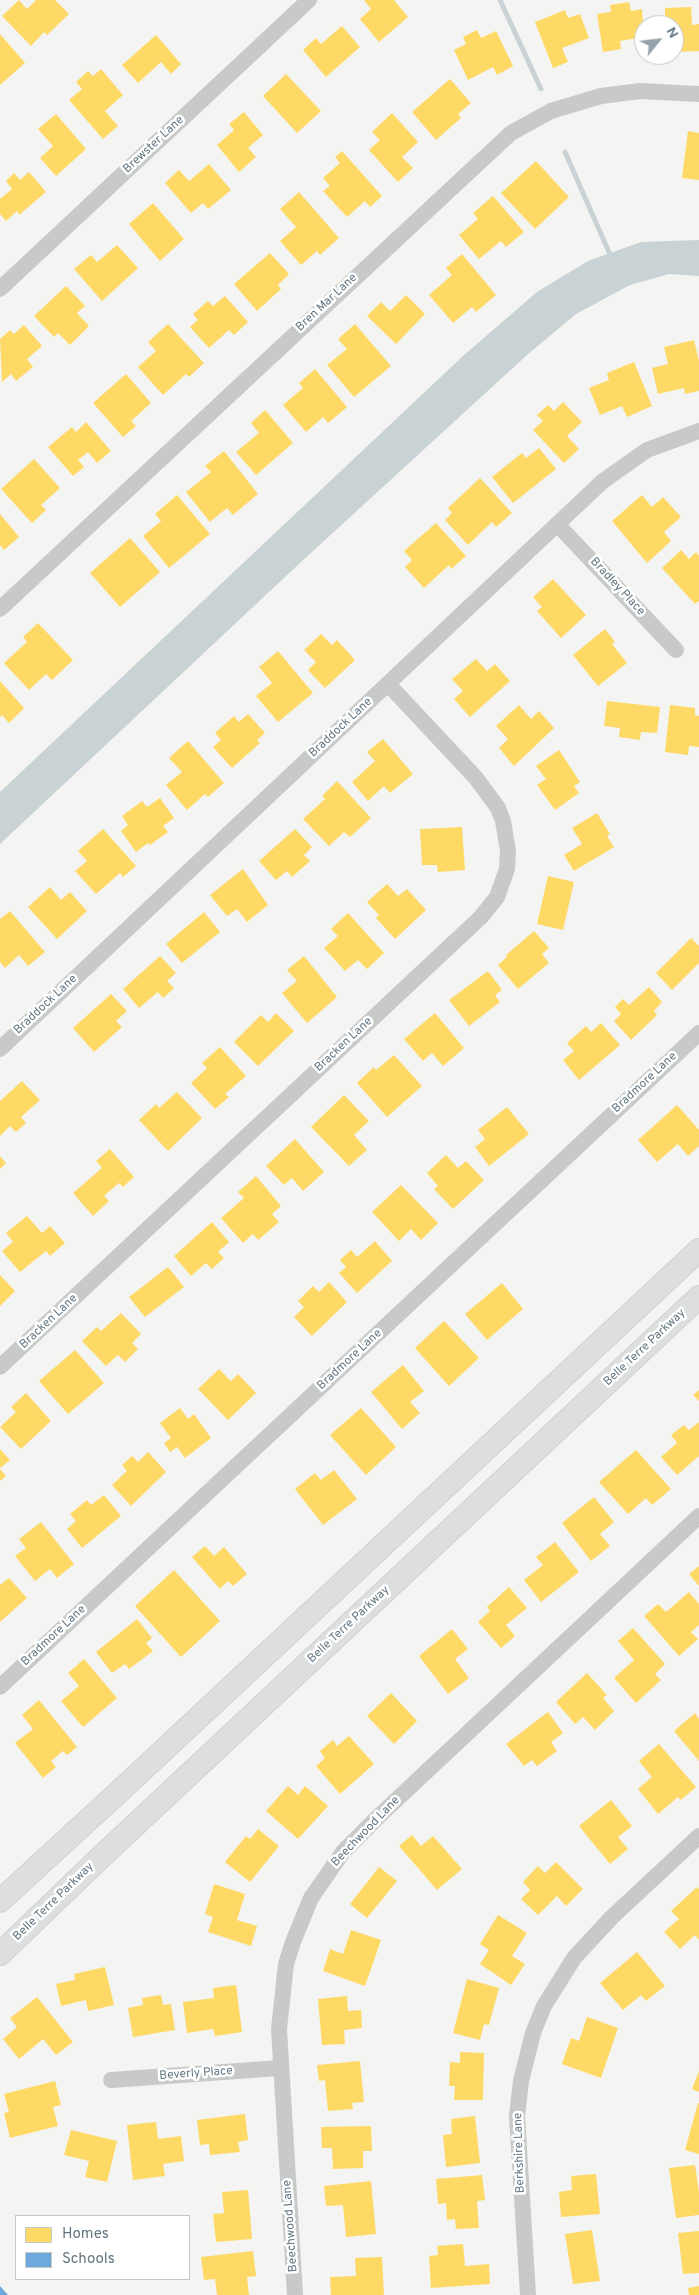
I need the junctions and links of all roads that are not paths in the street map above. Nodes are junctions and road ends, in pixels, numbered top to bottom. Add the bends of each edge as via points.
1 (309, 0) edge
2 (699, 94) edge
3 (0, 289) edge
4 (699, 432) edge
5 (557, 524) junction
6 (0, 609) edge
7 (676, 650) dead end
8 (388, 684) junction
9 (699, 1033) edge
10 (0, 1049) edge
11 (699, 1250) edge
12 (699, 1297) edge
13 (0, 1368) edge
14 (699, 1516) edge
15 (0, 1687) edge
16 (699, 1836) edge
17 (0, 1901) edge
18 (0, 1954) edge
19 (280, 2068) junction
20 (111, 2080) dead end
21 (295, 2295) edge
22 (528, 2295) edge

1 - 3 street, Brewster Lane
2 - 6 street, Bren Mar Lane via 640,91 601,96 551,111 511,133
4 - 5 street, Braddock Lane via 662,443 632,459
5 - 7 street, Bradley Place
5 - 8 street, Braddock Lane
8 - 10 street, Braddock Lane
8 - 13 street, Bracken Lane via 476,778 498,808 508,852 507,868 497,897 481,918
9 - 15 street, Bradmore Lane
11 - 17 main road
12 - 18 main road, Belle Terre Parkway
14 - 19 street, Beechwood Lane via 343,1852 312,1898 288,1956 281,2002
16 - 22 street, Berkshire Lane via 612,1917 574,1958 544,2006 533,2033 521,2080 517,2116
19 - 20 street, Beverly Place
19 - 21 street, Beechwood Lane

